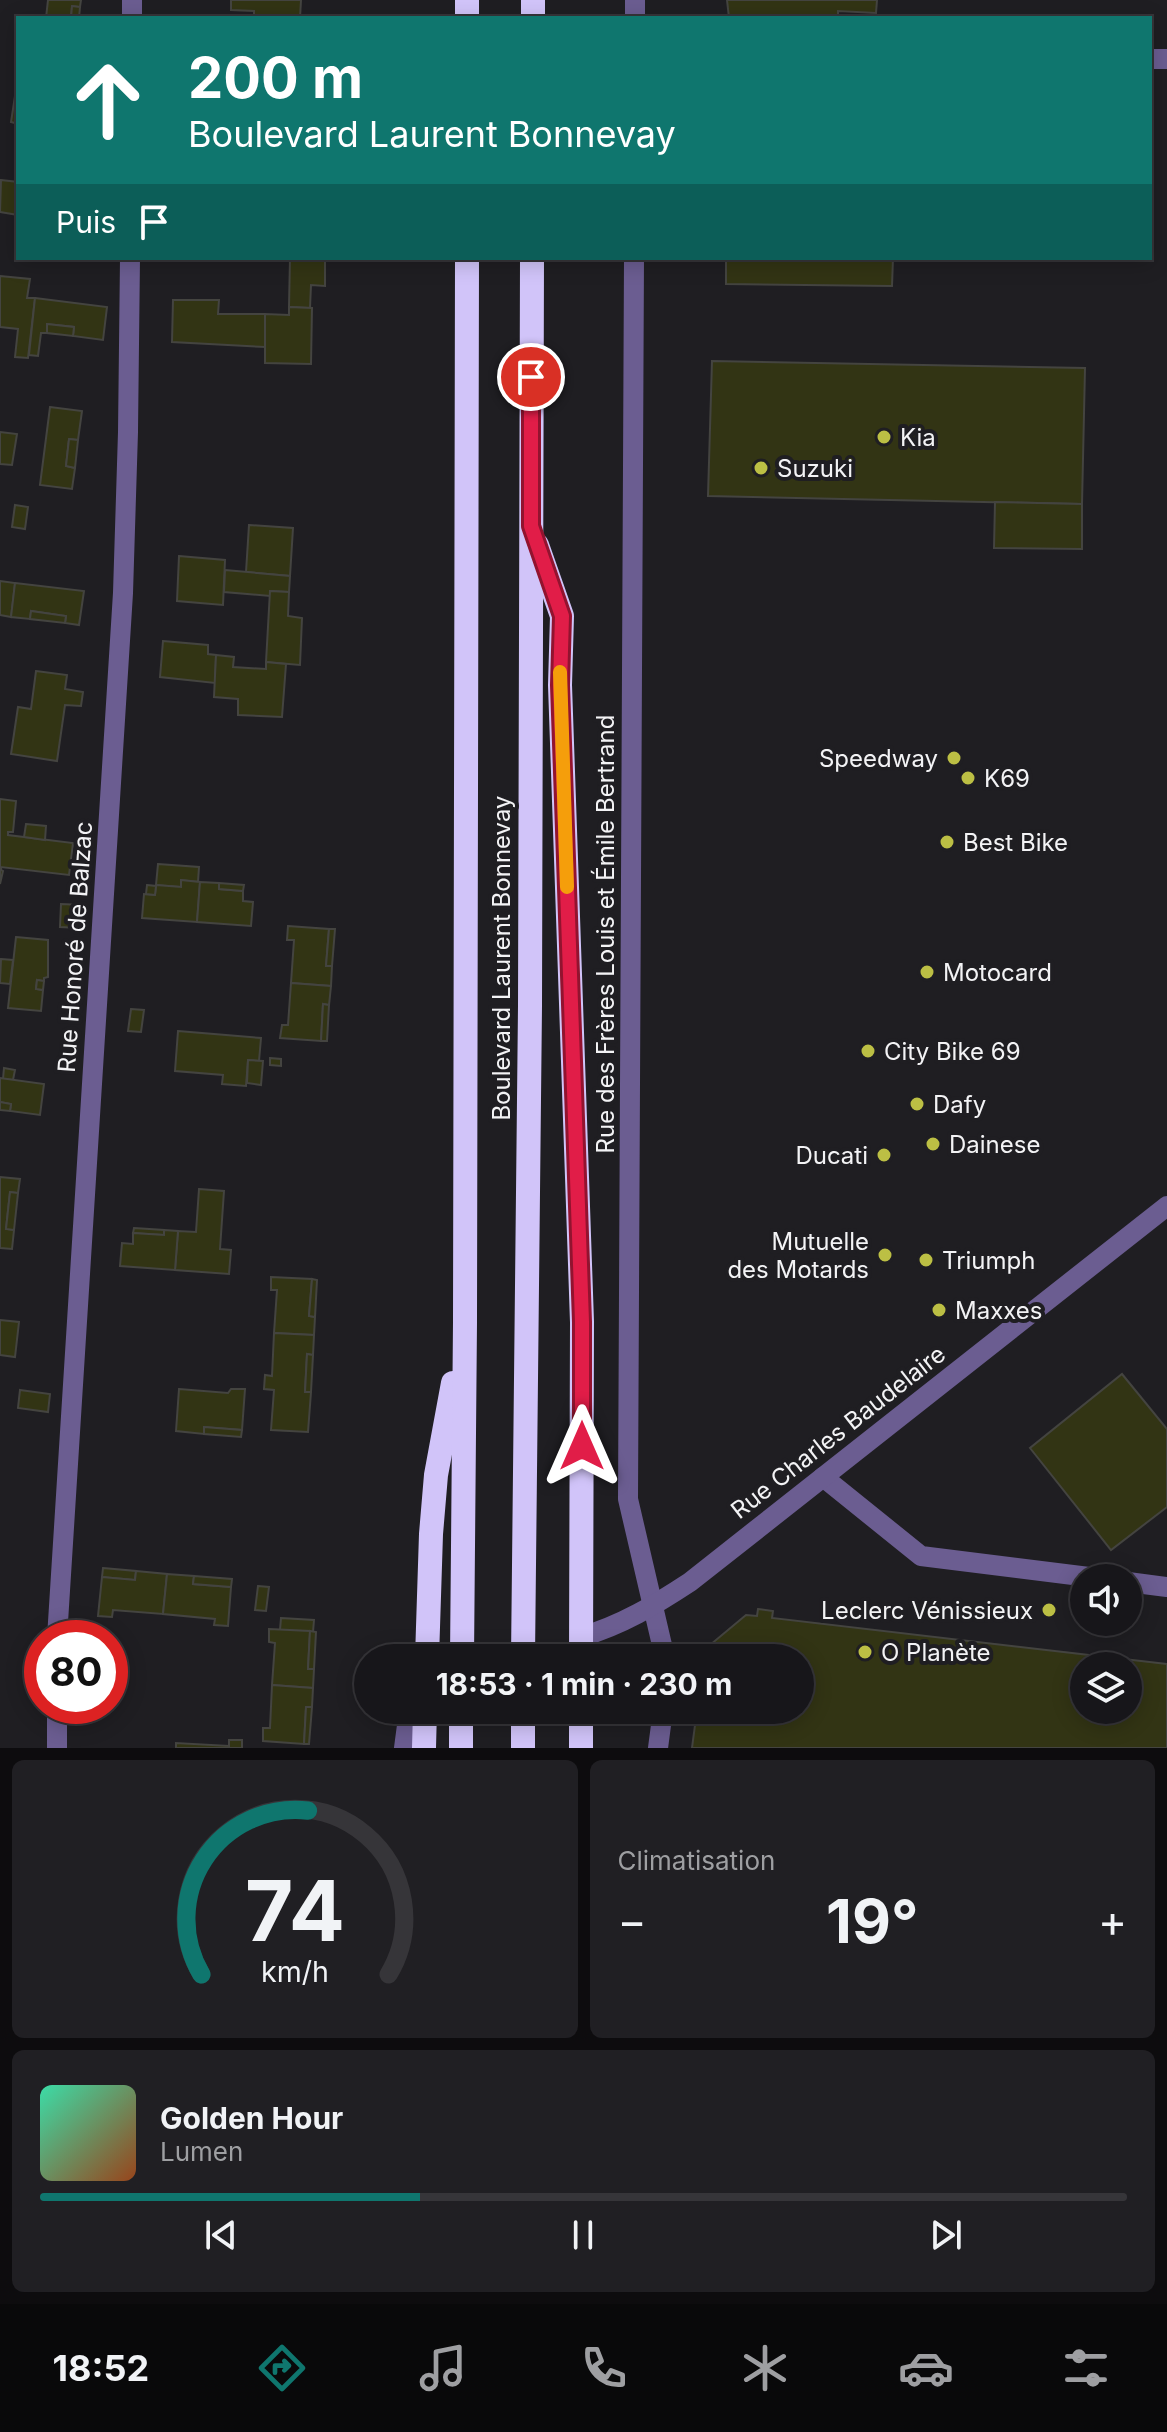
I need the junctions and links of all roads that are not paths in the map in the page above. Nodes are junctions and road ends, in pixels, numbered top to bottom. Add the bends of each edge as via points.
1 (130, 260) edge
2 (467, 260) edge
3 (532, 260) edge
4 (634, 260) edge
5 (531, 526) junction
6 (1167, 1206) edge
7 (465, 1322) junction
8 (823, 1477) junction
9 (431, 1534) junction
10 (1070, 1575) edge
11 (1142, 1584) edge
12 (1167, 1587) edge
13 (652, 1607) junction
14 (58, 1620) edge
15 (417, 1644) edge
16 (427, 1644) edge
17 (462, 1644) edge
18 (523, 1644) edge
19 (581, 1644) edge
20 (586, 1644) edge
21 (661, 1644) edge
22 (57, 1724) edge
23 (407, 1724) edge
24 (425, 1724) edge
25 (461, 1724) edge
26 (523, 1724) edge
27 (581, 1724) edge
28 (661, 1724) edge
29 (57, 1748) edge
30 (404, 1748) edge
31 (424, 1748) edge
32 (461, 1748) edge
33 (523, 1748) edge
34 (581, 1748) edge
35 (658, 1748) edge

1 - 14 street, Rue Honoré de Balzac via 123,593
2 - 7 highway, Boulevard Laurent Bonnevay
3 - 5 highway, Boulevard Laurent Bonnevay
4 - 13 street, Rue des Frères Louis et Émile Bertrand via 628,1499
5 - 18 highway, Boulevard Laurent Bonnevay
5 - 19 highway via 562,616 582,1322
6 - 8 street, Rue Charles Baudelaire
7 - 9 highway via 436,1475
7 - 17 highway, Boulevard Laurent Bonnevay
8 - 10 street via 921,1556
8 - 13 street, Rue Charles Baudelaire
9 - 15 street
9 - 16 highway
11 - 12 street
13 - 20 street, Rue Charles Baudelaire
13 - 21 street, Rue des Frères Louis et Émile Bertrand
22 - 29 street
23 - 30 street
24 - 31 highway
25 - 32 highway
26 - 33 highway
27 - 34 highway
28 - 35 street

